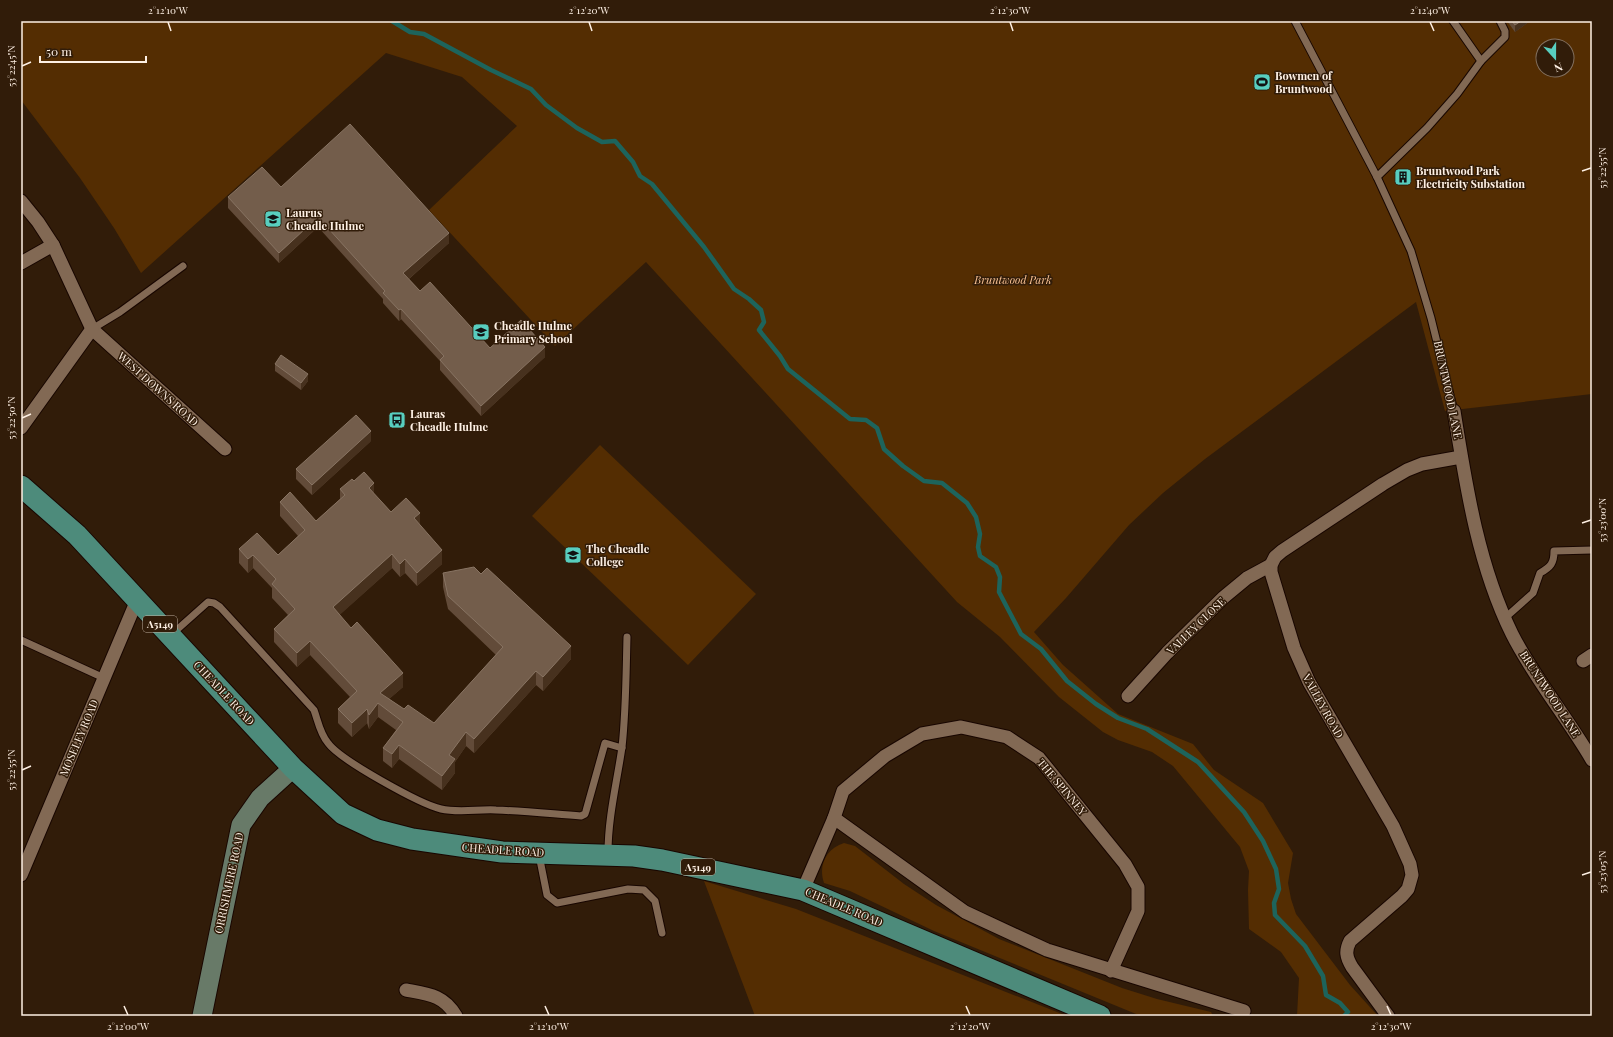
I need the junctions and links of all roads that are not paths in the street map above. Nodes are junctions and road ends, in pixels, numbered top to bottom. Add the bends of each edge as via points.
1 (1295, 21) edge
2 (1453, 21) edge
3 (1500, 21) edge
4 (1481, 61) junction
5 (1377, 177) junction
6 (21, 201) edge
7 (53, 245) junction
8 (21, 263) edge
9 (183, 266) dead end
10 (92, 329) junction
11 (1454, 411) joint
12 (21, 428) edge
13 (225, 449) dead end
14 (1461, 457) junction
15 (21, 486) edge
16 (1592, 550) edge
17 (1271, 565) junction
18 (137, 600) junction
19 (1505, 618) junction
20 (171, 635) junction
21 (627, 637) dead end
22 (21, 640) edge
23 (104, 678) junction
24 (1128, 696) dead end
25 (622, 748) junction
26 (1592, 760) edge
27 (293, 768) junction
28 (834, 818) junction
29 (539, 852) junction
30 (608, 855) junction
31 (21, 875) edge
32 (803, 890) junction
33 (662, 933) dead end
34 (1111, 971) junction
35 (406, 990) dead end
36 (1244, 1011) dead end
37 (202, 1016) edge
38 (456, 1016) edge
39 (1100, 1016) edge
40 (1388, 1016) edge

1 - 5 lane, BRUNTWOOD LANE
2 - 4 lane
3 - 4 lane via 1505,36
4 - 5 lane via 1432,122
5 - 11 lane, BRUNTWOOD LANE via 1416,265 1432,318
6 - 7 street
7 - 8 street
7 - 10 street
9 - 10 lane
10 - 12 street
10 - 13 street, WEST DOWNS ROAD
11 - 14 street, BRUNTWOOD LANE
14 - 17 street via 1422,464 1401,474 1295,542 1279,554
14 - 19 street, BRUNTWOOD LANE via 1483,560
15 - 18 main road, CHEADLE ROAD / A5149 via 77,535
16 - 19 lane via 1554,551 1554,560 1549,568 1540,573 1533,592
17 - 24 street, VALLEY CLOSE via 1247,578 1224,598 1167,653
17 - 40 street, VALLEY ROAD via 1300,664 1392,826 1410,864 1412,875 1408,889 1354,937 1346,949 1352,967
18 - 20 main road, CHEADLE ROAD / A5149
18 - 23 street, MOSELEY ROAD
19 - 26 street, BRUNTWOOD LANE via 1520,648
20 - 25 lane via 208,602 214,603 314,710 328,744 346,759 378,778 441,809 581,816 586,811 605,743
20 - 27 main road, CHEADLE ROAD / A5149
21 - 25 lane
22 - 23 lane
23 - 31 street, MOSELEY ROAD
25 - 30 lane
27 - 29 main road, CHEADLE ROAD / A5149 via 343,814 377,830 412,839 502,852
27 - 37 street, ORRISHMERE ROAD via 260,798 242,825
28 - 32 street, THE SPINNEY
28 - 34 street via 965,912 1047,950
28 - 34 street, THE SPINNEY via 843,791 885,756 922,734 961,727 1007,737 1039,758 1126,864 1138,887 1138,911
29 - 30 main road, CHEADLE ROAD / A5149
29 - 33 lane via 547,895 557,903 628,889 644,890 655,901
30 - 32 main road, CHEADLE ROAD / A5149 via 662,860
32 - 39 main road, CHEADLE ROAD / A5149
34 - 36 street
35 - 38 street via 433,995 450,1005

